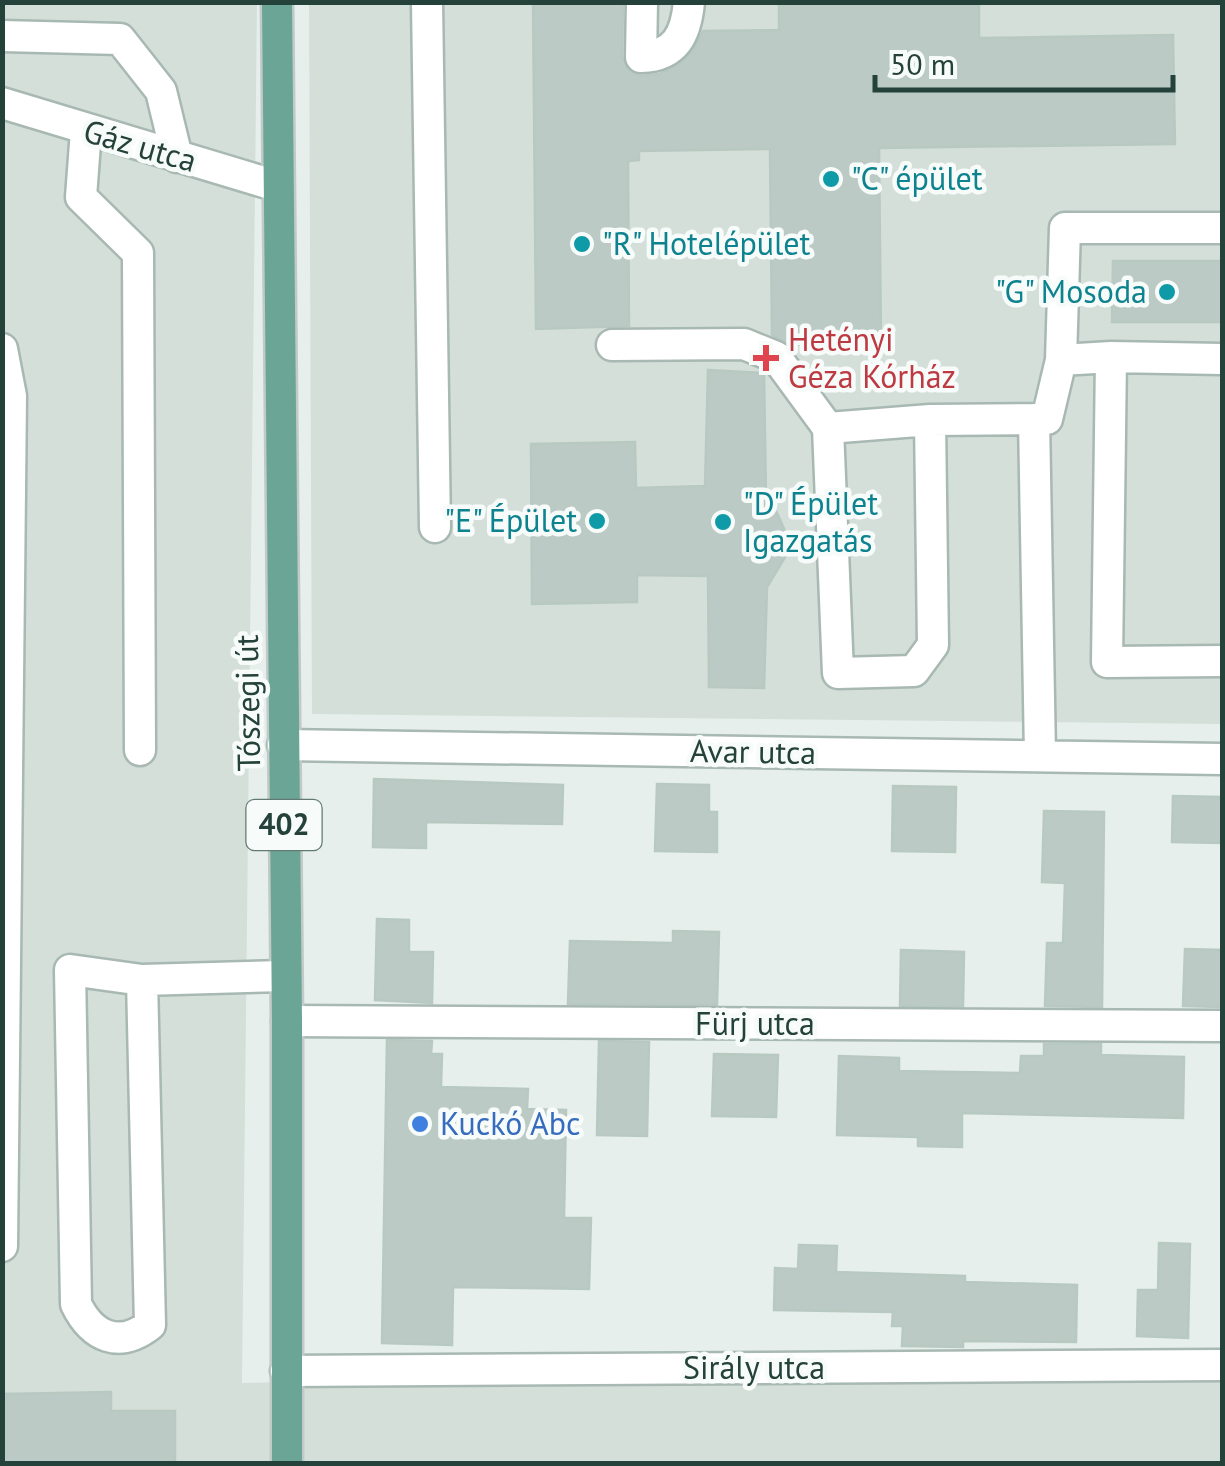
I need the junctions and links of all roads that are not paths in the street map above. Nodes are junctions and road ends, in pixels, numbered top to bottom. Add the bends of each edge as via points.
1 (277, 2) edge
2 (427, 2) edge
3 (642, 2) edge
4 (689, 2) edge
5 (2, 36) edge
6 (2, 103) edge
7 (86, 130) junction
8 (178, 157) junction
9 (277, 186) junction
10 (1222, 228) edge
11 (612, 344) dead end
12 (2, 349) edge
13 (1111, 357) junction
14 (1222, 358) edge
15 (1061, 360) junction
16 (1034, 419) junction
17 (930, 420) junction
18 (828, 428) junction
19 (435, 527) dead end
20 (1222, 661) edge
21 (283, 745) junction
22 (140, 750) dead end
23 (1040, 755) junction
24 (1222, 759) edge
25 (285, 976) junction
26 (142, 980) junction
27 (286, 1021) junction
28 (1222, 1026) edge
29 (2, 1246) edge
30 (1222, 1365) edge
31 (286, 1371) junction
32 (287, 1464) edge

1 - 9 main road, Tószegi út / 402
2 - 19 street
3 - 4 street via 641,58 671,49 687,24
5 - 8 street via 120,39 162,90
6 - 7 street, Gáz utca
7 - 8 street, Gáz utca
7 - 22 street via 80,197 138,253
8 - 9 street, Gáz utca
9 - 21 main road, Tószegi út / 402
10 - 15 street via 1065,228
11 - 18 street via 744,344 776,358
12 - 29 street via 11,396
13 - 14 street
13 - 15 street
13 - 20 street via 1107,662
15 - 16 street via 1047,419
16 - 17 street
16 - 23 street
17 - 18 street
17 - 18 street via 933,645 914,671 838,673
21 - 23 street, Avar utca
21 - 25 main road, Tószegi út / 402
23 - 24 street, Avar utca
25 - 26 street
25 - 27 main road, Tószegi út / 402
26 - 26 street via 70,970 76,1304 84,1322 125,1338 150,1325
27 - 28 street, Fürj utca
27 - 31 main road, Tószegi út / 402
30 - 31 street, Sirály utca
31 - 32 main road, Tószegi út / 402

